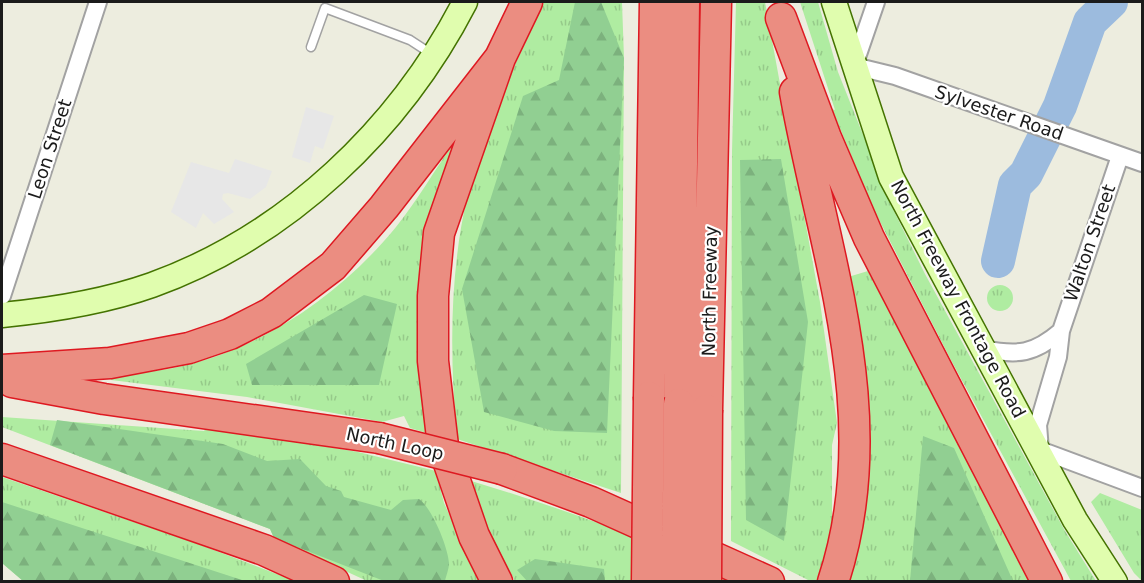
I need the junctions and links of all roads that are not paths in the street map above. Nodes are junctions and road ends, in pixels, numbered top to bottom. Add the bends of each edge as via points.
1 (98, 2) edge
2 (465, 2) edge
3 (527, 2) edge
4 (655, 2) edge
5 (684, 2) edge
6 (716, 2) edge
7 (834, 2) edge
8 (876, 2) edge
9 (780, 10) edge
10 (311, 47) dead end
11 (433, 56) junction
12 (500, 58) junction
13 (854, 66) junction
14 (1120, 156) junction
15 (1143, 163) edge
16 (9, 247) edge
17 (2, 296) edge
18 (2, 315) edge
19 (1061, 331) junction
20 (984, 349) junction
21 (2, 370) edge
22 (2, 381) edge
23 (693, 407) junction
24 (1040, 450) junction
25 (2, 459) edge
26 (1143, 488) edge
27 (1047, 579) edge
28 (334, 582) edge
29 (497, 582) edge
30 (647, 582) edge
31 (677, 582) edge
32 (706, 582) edge
33 (768, 582) edge
34 (833, 582) edge
35 (1115, 582) edge

1 - 16 street, Leon Street
2 - 11 main road
3 - 12 highway
4 - 30 highway, bridge
5 - 23 highway, North Freeway
6 - 23 highway, North Freeway
7 - 13 main road, North Freeway Frontage Road
8 - 13 street
9 - 27 highway via 826,138 869,238
9 - 34 highway via 808,169 852,372 854,486 843,552
10 - 11 lane via 325,8 410,40
11 - 18 main road via 392,113 350,159 278,218 225,252 168,279 91,303
12 - 21 highway via 333,266 271,313 230,334 189,348 110,363
12 - 29 highway via 439,233 433,296 433,361 443,446 474,536
13 - 14 street, Sylvester Road via 895,76
13 - 20 main road, North Freeway Frontage Road via 891,177
14 - 15 street, Sylvester Road
14 - 19 street, Walton Street
16 - 17 street, Leon Street
19 - 20 street via 1044,345 1018,354
19 - 24 street, Walton Street via 1058,357 1038,425
20 - 24 main road, North Freeway Frontage Road
22 - 33 highway, North Loop, bridge via 379,438 502,470 591,502
23 - 31 highway, North Freeway, bridge
23 - 32 highway, North Freeway, bridge
24 - 26 street
24 - 35 main road, North Freeway Frontage Road via 1076,520
25 - 28 highway via 264,550

